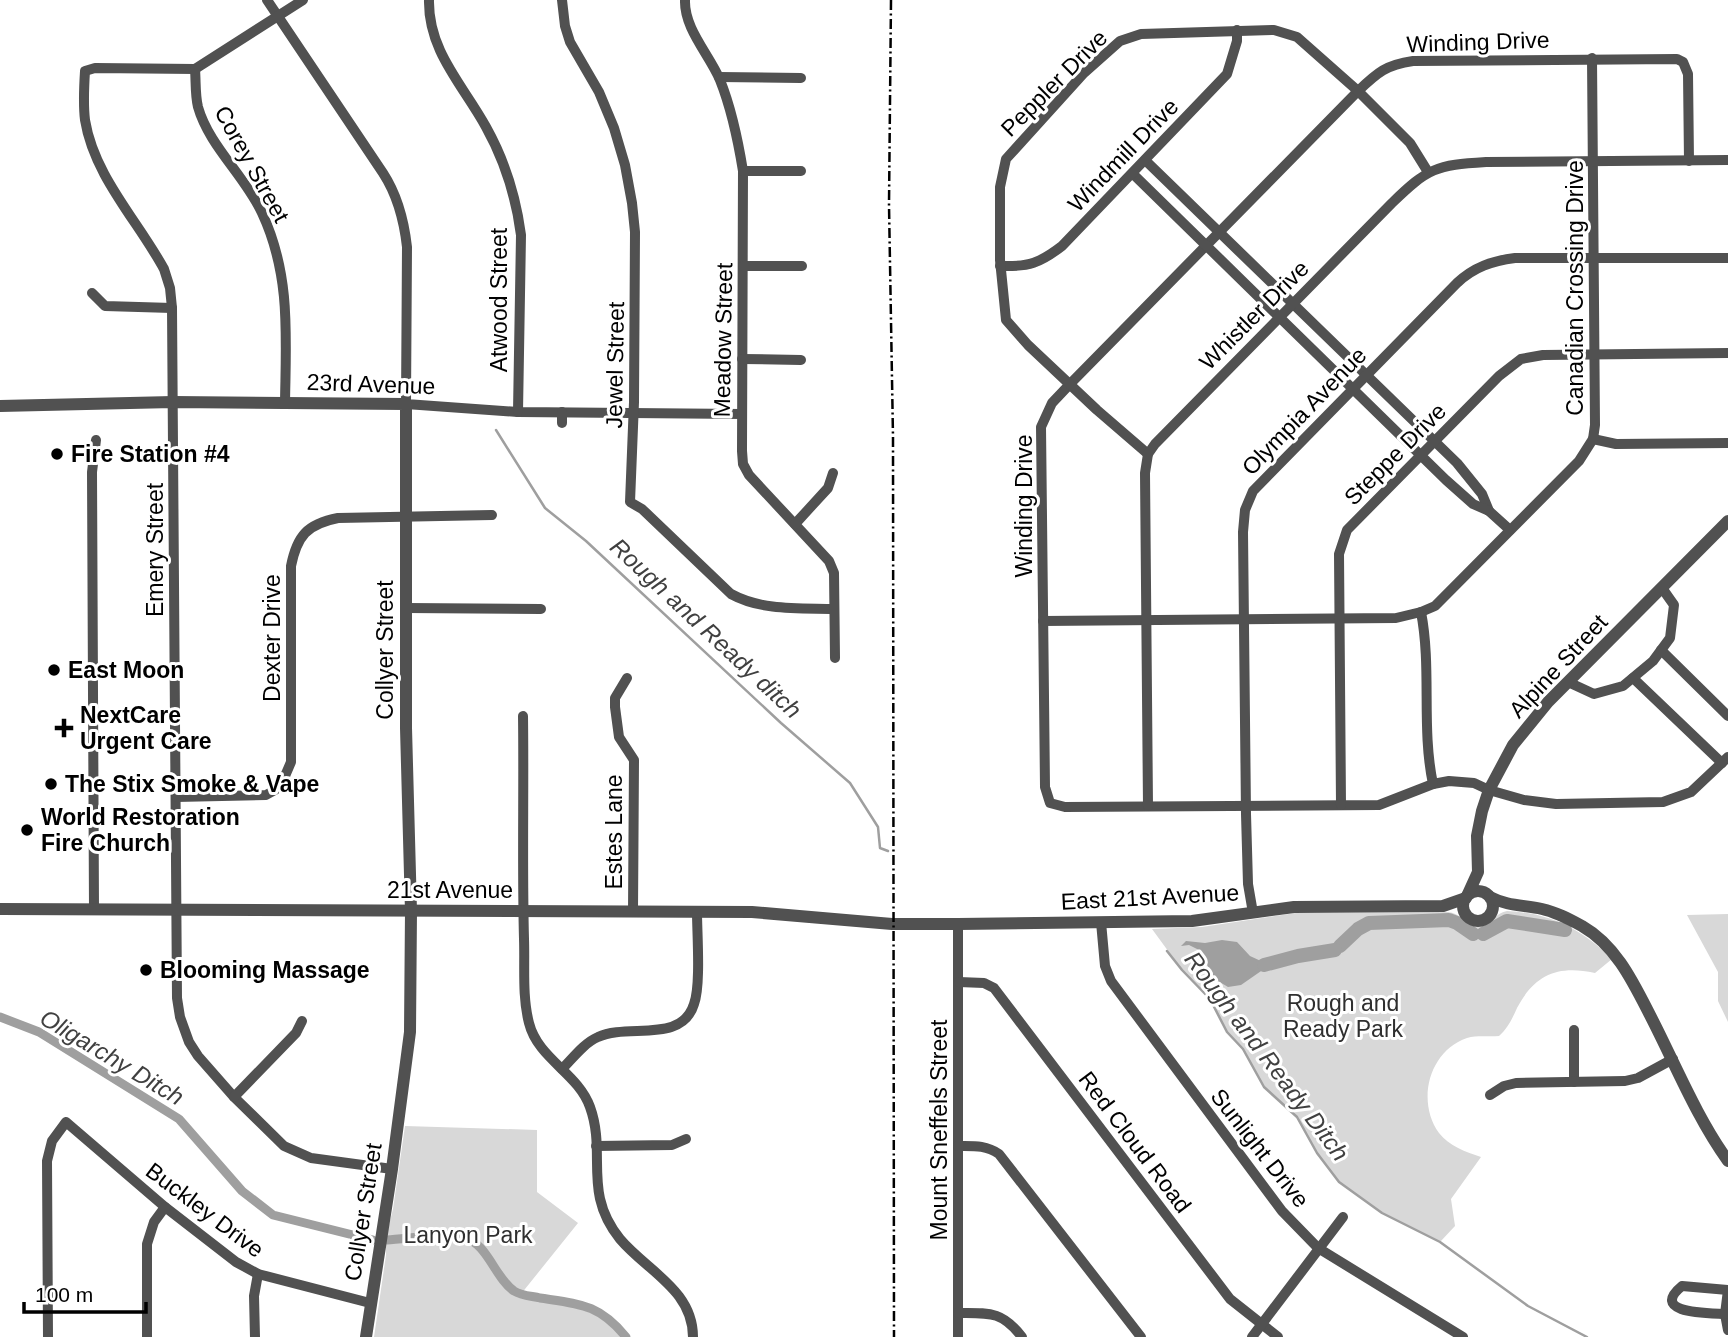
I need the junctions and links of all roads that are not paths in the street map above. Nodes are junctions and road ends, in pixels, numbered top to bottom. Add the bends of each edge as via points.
1 (267, 0) edge
2 (303, 0) edge
3 (429, 0) edge
4 (562, 0) edge
5 (685, 0) edge
6 (278, 17) junction
7 (1237, 30) junction
8 (1592, 58) junction
9 (195, 69) junction
10 (719, 78) junction
11 (802, 78) dead end
12 (1358, 91) junction
13 (1728, 160) edge
14 (1146, 161) junction
15 (1592, 161) junction
16 (1689, 161) junction
17 (801, 171) dead end
18 (743, 172) junction
19 (1428, 172) junction
20 (1133, 174) junction
21 (1220, 232) junction
22 (1206, 246) junction
23 (1728, 258) edge
24 (1593, 260) junction
25 (1000, 265) junction
26 (743, 266) junction
27 (802, 266) dead end
28 (92, 292) dead end
29 (1294, 303) junction
30 (172, 308) junction
31 (1280, 318) junction
32 (1728, 353) edge
33 (1595, 354) junction
34 (742, 359) junction
35 (801, 360) dead end
36 (1366, 374) junction
37 (1070, 384) junction
38 (1352, 389) junction
39 (173, 402) junction
40 (285, 403) junction
41 (406, 404) junction
42 (0, 406) edge
43 (518, 412) junction
44 (634, 412) junction
45 (741, 414) junction
46 (1593, 439) junction
47 (96, 440) dead end
48 (1434, 442) junction
49 (1728, 443) edge
50 (1148, 454) junction
51 (1420, 456) junction
52 (833, 473) dead end
53 (1489, 511) junction
54 (492, 515) dead end
55 (406, 516) junction
56 (1728, 521) edge
57 (795, 524) junction
58 (1510, 530) junction
59 (1662, 588) junction
60 (406, 608) junction
61 (541, 609) dead end
62 (834, 609) junction
63 (1421, 612) junction
64 (1244, 618) junction
65 (1339, 618) junction
66 (1145, 619) junction
67 (1043, 621) junction
68 (1661, 650) junction
69 (835, 658) dead end
70 (628, 678) dead end
71 (1633, 678) junction
72 (1568, 682) junction
73 (523, 716) dead end
74 (1728, 716) edge
75 (1725, 760) edge
76 (1433, 784) junction
77 (1489, 790) junction
78 (176, 797) junction
79 (1342, 805) junction
80 (1148, 806) junction
81 (1246, 806) junction
82 (1478, 872) junction
83 (1489, 895) junction
84 (1467, 896) junction
85 (1510, 905) junction
86 (1443, 906) junction
87 (0, 909) edge
88 (94, 910) junction
89 (176, 910) junction
90 (411, 911) junction
91 (523, 911) junction
92 (633, 912) junction
93 (697, 912) junction
94 (1253, 913) junction
95 (1491, 914) junction
96 (1468, 917) junction
97 (1101, 922) junction
98 (900, 924) joint
99 (958, 924) junction
100 (959, 982) junction
101 (302, 1021) dead end
102 (1574, 1030) dead end
103 (1673, 1059) junction
104 (562, 1069) junction
105 (1574, 1082) junction
106 (1490, 1095) dead end
107 (234, 1097) junction
108 (686, 1139) dead end
109 (596, 1146) junction
110 (958, 1146) junction
111 (1728, 1161) edge
112 (392, 1169) junction
113 (165, 1206) junction
114 (1343, 1217) dead end
115 (1318, 1248) junction
116 (258, 1274) junction
117 (1728, 1290) edge
118 (370, 1303) junction
119 (958, 1313) junction
120 (1725, 1314) junction
121 (1262, 1324) junction
122 (1728, 1330) edge
123 (48, 1337) edge
124 (147, 1337) edge
125 (255, 1337) edge
126 (366, 1337) edge
127 (693, 1337) edge
128 (958, 1337) edge
129 (1022, 1337) edge
130 (1141, 1337) edge
131 (1252, 1337) edge
132 (1278, 1337) edge
133 (1463, 1337) edge

1 - 6 street, Collyer Street
2 - 6 street
3 - 43 street, Atwood Street via 438,47 493,140 517,209 521,235
4 - 44 street, Jewel Street via 570,42 614,128 632,203
5 - 10 street, Meadow Street via 687,19
6 - 9 street
6 - 41 street, Collyer Street via 383,173 400,207 407,247
7 - 12 street, Peppler Drive via 1274,30 1297,37
7 - 14 street, Windmill Drive via 1227,74
7 - 25 street, Peppler Drive via 1141,34 1120,41 1084,73 1006,159 1000,187
8 - 12 street, Winding Drive via 1413,61 1383,69
8 - 15 street, Canadian Crossing Drive
8 - 16 street, Winding Drive via 1665,57 1683,62 1688,74
9 - 30 street, Emery Street via 85,71 85,120 98,162 164,269
9 - 40 street, Corey Street via 198,107 205,124 260,209 275,247 286,305
10 - 11 street
10 - 18 street, Meadow Street via 733,118
12 - 19 street, Peppler Drive via 1410,143
12 - 21 street, Winding Drive
13 - 16 street, Whistler Drive
14 - 20 street, Windmill Drive
14 - 21 street
15 - 16 street, Whistler Drive
15 - 19 street, Whistler Drive via 1450,164
15 - 24 street, Canadian Crossing Drive
17 - 18 street
18 - 26 street, Meadow Street
19 - 29 street, Whistler Drive
20 - 22 street
20 - 25 street, Windmill Drive via 1042,261 1021,267
21 - 22 street, Winding Drive
21 - 29 street
22 - 31 street
22 - 37 street, Winding Drive
23 - 24 street, Olympia Avenue
24 - 33 street, Canadian Crossing Drive
24 - 36 street, Olympia Avenue via 1515,258 1475,269
25 - 37 street, Peppler Drive via 1006,320
26 - 27 street
26 - 34 street, Meadow Street
28 - 30 street via 105,306
29 - 31 street, Whistler Drive
29 - 36 street
30 - 39 street, Emery Street
31 - 38 street
31 - 50 street, Whistler Drive
32 - 33 street, Steppe Drive
33 - 46 street, Canadian Crossing Drive
33 - 48 street, Steppe Drive via 1521,359
34 - 35 street
34 - 45 street, Meadow Street
36 - 38 street, Olympia Avenue
36 - 48 street
37 - 50 street, Peppler Drive
37 - 67 street, Winding Drive via 1052,403 1041,427
38 - 51 street
38 - 64 street, Olympia Avenue via 1253,491 1243,532
39 - 40 street, 23rd Avenue
39 - 42 street, 23rd Avenue
39 - 78 street, Emery Street
40 - 41 street, 23rd Avenue
41 - 43 street, 23rd Avenue
41 - 55 street, Collyer Street
43 - 44 street, 23rd Avenue via 562,417
44 - 45 street, 23rd Avenue
44 - 62 street, Jewel Street via 630,502 745,602
45 - 57 street, Meadow Street via 743,464 748,475
46 - 49 street via 1616,444
46 - 58 street, Canadian Crossing Drive via 1578,461
47 - 88 street via 92,471
48 - 51 street, Steppe Drive
48 - 53 street via 1482,494
50 - 66 street
51 - 53 street via 1473,504
51 - 65 street, Steppe Drive via 1347,530 1339,554
52 - 57 street via 828,488
53 - 58 street
54 - 55 street, Dexter Drive
55 - 60 street, Collyer Street
55 - 78 street, Dexter Drive via 330,519 302,533 290,566 291,762 282,783 256,797
56 - 59 street, Alpine Street
57 - 62 street, Meadow Street via 829,561 834,573
58 - 63 street, Canadian Crossing Drive via 1435,606
59 - 68 street via 1674,605 1670,638
59 - 72 street, Alpine Street
60 - 61 street
60 - 90 street, Collyer Street
62 - 69 street, Meadow Street
63 - 65 street, Canadian Crossing Drive via 1396,618
63 - 76 street via 1427,755
64 - 65 street, Canadian Crossing Drive
64 - 66 street, Canadian Crossing Drive
64 - 81 street, Olympia Avenue
65 - 79 street, Steppe Drive
66 - 67 street, Canadian Crossing Drive
66 - 80 street
67 - 80 street, Winding Drive via 1045,787 1050,803 1065,807
68 - 71 street
68 - 74 street
70 - 92 street, Estes Lane via 615,698 615,707 620,737 634,760
71 - 72 street via 1623,686 1594,694
71 - 75 street
72 - 77 street, Alpine Street via 1513,745
73 - 91 street
75 - 77 street, Winding Drive via 1691,792 1663,802 1556,804
76 - 77 street, Winding Drive via 1474,783
76 - 79 street, Winding Drive via 1379,805
77 - 82 street, Alpine Street via 1478,836
78 - 89 street, Emery Street
79 - 81 street, Winding Drive
80 - 81 street, Winding Drive
81 - 94 street, Olympia Avenue
82 - 83 street, Alpine Street
82 - 84 street, Alpine Street
83 - 84 street via 1478,891
83 - 85 street
83 - 95 street
84 - 86 street, East 21st Avenue
84 - 96 street via 1464,910
85 - 95 street
85 - 103 street via 1543,909 1598,937 1627,970
86 - 94 street, East 21st Avenue via 1294,907
86 - 96 street, East 21st Avenue
87 - 88 street, 21st Avenue
88 - 89 street, 21st Avenue
89 - 90 street, 21st Avenue
89 - 107 street, Emery Street via 180,1017 198,1056
90 - 91 street, 21st Avenue
90 - 112 street, Collyer Street via 410,1032
91 - 92 street, 21st Avenue
91 - 104 street via 529,1024 546,1055
92 - 93 street, 21st Avenue
93 - 98 street, 21st Avenue
93 - 104 street via 696,995 689,1016 668,1028 598,1037
94 - 97 street, East 21st Avenue via 1192,921
95 - 96 street via 1481,921
97 - 99 street, East 21st Avenue
97 - 115 street, Sunlight Drive via 1111,981 1282,1211
98 - 99 street, East 21st Avenue
99 - 100 street, Mount Sneffels Street
100 - 110 street, Mount Sneffels Street
100 - 121 street, Red Cloud Road via 984,983 994,989 1230,1299
101 - 107 street via 296,1033
102 - 105 street
103 - 105 street via 1633,1079
103 - 111 street
104 - 109 street via 590,1106
105 - 106 street via 1511,1084
107 - 112 street, Emery Street via 293,1151 311,1158
108 - 109 street via 672,1145
109 - 127 street via 603,1210 622,1241 682,1298
110 - 119 street, Mount Sneffels Street
110 - 130 street via 980,1146 999,1154
112 - 118 street, Collyer Street
113 - 116 street, Buckley Drive
113 - 123 street, Buckley Drive via 66,1122 52,1141 47,1161
113 - 124 street via 147,1244
114 - 115 street
115 - 121 street
115 - 133 street, Sunlight Drive
116 - 118 street, Buckley Drive
116 - 125 street
117 - 120 street
117 - 120 street via 1682,1286 1673,1299 1680,1311
118 - 126 street, Collyer Street
119 - 128 street, Mount Sneffels Street
119 - 129 street via 1000,1315
120 - 122 street
121 - 131 street
121 - 132 street, Red Cloud Road

